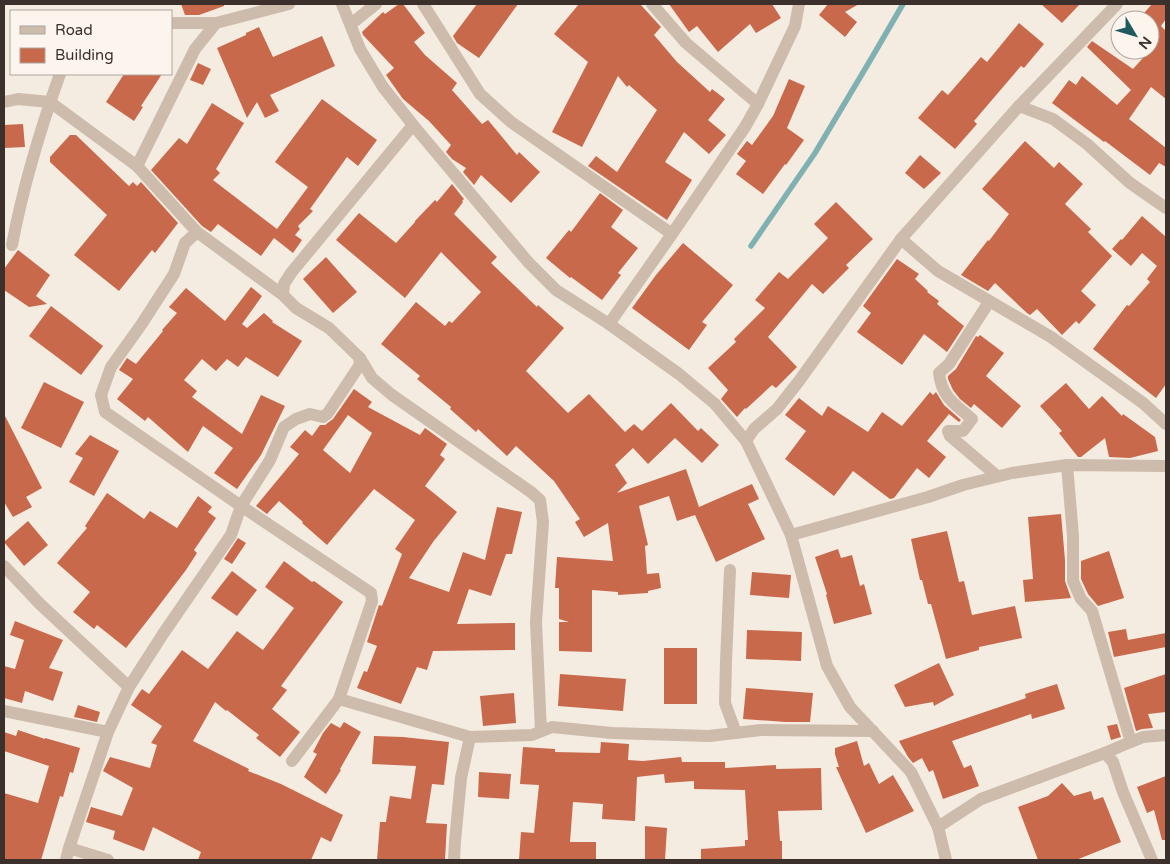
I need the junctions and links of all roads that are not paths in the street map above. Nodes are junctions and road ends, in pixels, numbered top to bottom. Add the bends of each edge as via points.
1 (289, 4) edge
2 (342, 4) edge
3 (376, 4) edge
4 (423, 4) edge
5 (652, 4) edge
6 (799, 4) edge
7 (1117, 4) edge
8 (172, 23) edge
9 (216, 23) junction
10 (351, 24) junction
11 (60, 75) edge
12 (4, 102) edge
13 (50, 102) junction
14 (758, 104) junction
15 (1019, 106) junction
16 (413, 125) junction
17 (137, 166) junction
18 (1166, 208) edge
19 (197, 232) junction
20 (672, 234) junction
21 (901, 239) junction
22 (12, 245) dead end
23 (283, 295) junction
24 (989, 302) junction
25 (609, 324) junction
26 (360, 358) junction
27 (1166, 424) edge
28 (746, 441) junction
29 (1067, 465) junction
30 (1166, 466) edge
31 (998, 476) junction
32 (241, 506) junction
33 (790, 535) junction
34 (4, 566) edge
35 (730, 570) dead end
36 (129, 687) junction
37 (339, 699) junction
38 (4, 711) edge
39 (541, 731) junction
40 (873, 731) junction
41 (108, 732) junction
42 (736, 733) junction
43 (1166, 735) edge
44 (470, 737) junction
45 (1131, 742) junction
46 (1106, 753) junction
47 (292, 761) dead end
48 (938, 827) junction
49 (68, 854) edge
50 (108, 860) edge
51 (454, 860) edge
52 (946, 860) edge
53 (1152, 860) edge

1 - 9 street
2 - 10 street
3 - 10 street
4 - 20 street via 480,94 510,122
5 - 14 street via 686,43
6 - 14 street via 795,26
7 - 15 street
8 - 9 street
9 - 17 street via 195,49
10 - 16 street via 360,49 383,87
11 - 13 street
12 - 13 street via 18,99
13 - 17 street
13 - 22 street via 18,210
14 - 20 street
15 - 18 street via 1053,119 1087,144 1130,183
15 - 21 street
16 - 23 street via 291,273 284,284
16 - 25 street via 528,262 556,290
17 - 19 street
19 - 23 street
19 - 32 street via 186,243 174,274 111,367 101,395 105,412
20 - 25 street
21 - 24 street via 938,271
21 - 28 street via 800,381
23 - 26 street via 296,308 329,328
24 - 27 street via 1050,337 1143,403
24 - 31 street via 949,364 939,373 947,397 972,419 963,431 948,431 950,436
25 - 28 street via 715,404
26 - 32 street via 359,366 328,413 323,417 310,414 284,427 270,460
26 - 39 street via 372,378 392,395 540,500 543,522 536,622
28 - 33 street
29 - 30 street
29 - 31 street
29 - 45 street via 1073,581 1081,599 1092,611
31 - 33 street
32 - 36 street via 231,535
32 - 37 street via 371,593 372,601
33 - 40 street via 827,666 850,707
34 - 36 street
35 - 42 street via 726,702
36 - 41 street
37 - 44 street
37 - 47 street
38 - 41 street
39 - 42 street via 552,728 709,736
39 - 44 street via 532,735
40 - 42 street via 762,730
40 - 48 street via 911,772
41 - 49 street
43 - 45 street via 1143,737
44 - 51 street via 461,778
45 - 46 street
46 - 48 street via 980,798
46 - 53 street via 1113,762
48 - 52 street
49 - 50 street

